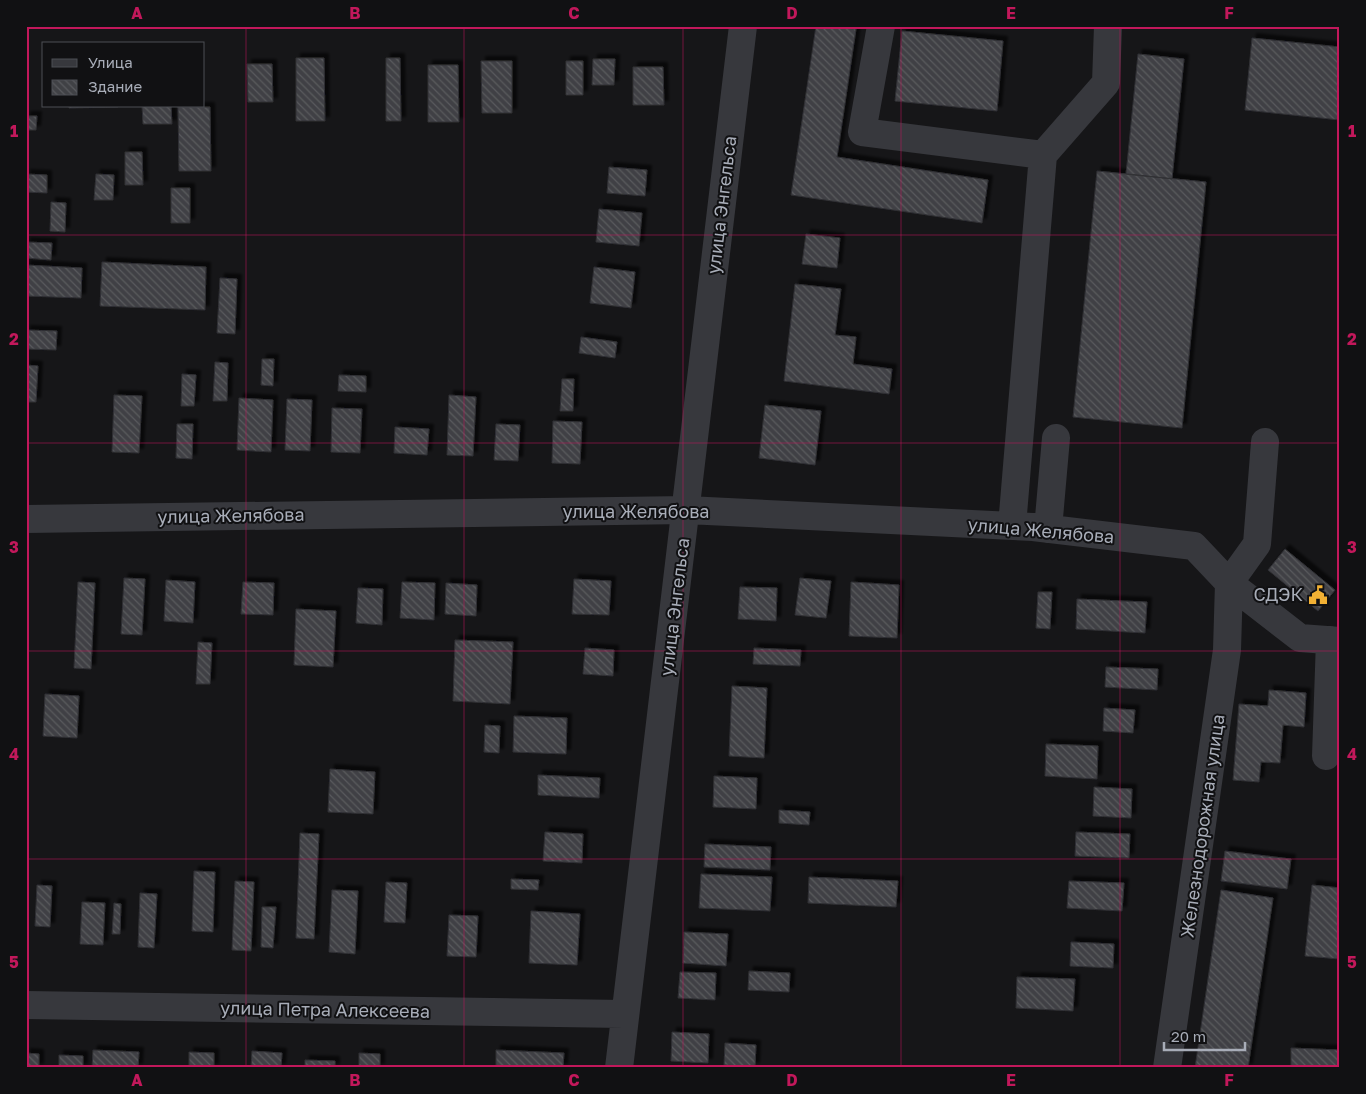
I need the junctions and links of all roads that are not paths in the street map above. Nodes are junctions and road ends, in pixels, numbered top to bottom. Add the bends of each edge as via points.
1 (743, 26) edge
2 (881, 26) edge
3 (1108, 26) edge
4 (1043, 155) junction
5 (1056, 438) dead end
6 (1265, 442) dead end
7 (687, 510) junction
8 (26, 519) edge
9 (1012, 526) junction
10 (1048, 529) junction
11 (1229, 582) junction
12 (1335, 641) edge
13 (1326, 756) dead end
14 (26, 1005) edge
15 (624, 1014) junction
16 (619, 1068) edge
17 (1167, 1068) edge

1 - 7 street, улица Энгельса
2 - 4 street via 862,132
3 - 4 street via 1106,84
4 - 9 street
5 - 10 street
6 - 11 street via 1257,544
7 - 8 street, улица Желябова
7 - 9 street, улица Желябова
7 - 15 street, улица Энгельса
9 - 10 street, улица Желябова
10 - 11 street, улица Желябова via 1194,546
11 - 12 street, улица Желябова via 1300,638
11 - 17 street, Железнодорожная улица via 1228,650
12 - 13 street
14 - 15 street, улица Петра Алексеева
15 - 16 street, улица Энгельса

